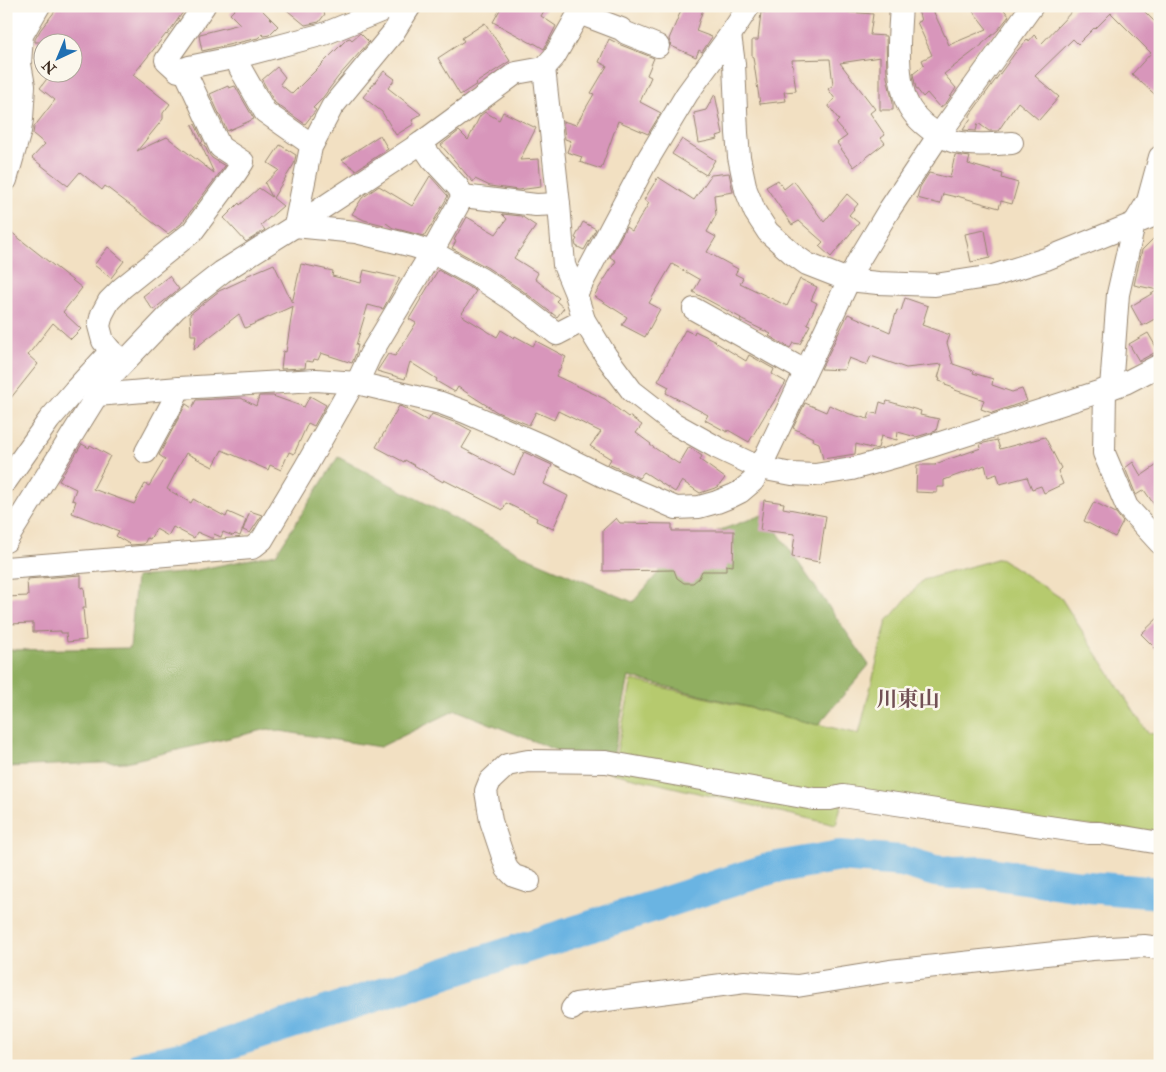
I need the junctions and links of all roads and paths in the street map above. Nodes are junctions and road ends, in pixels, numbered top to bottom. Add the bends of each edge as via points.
1 (17, 6) edge
2 (38, 6) edge
3 (204, 6) edge
4 (393, 6) edge
5 (410, 6) edge
6 (749, 6) edge
7 (901, 6) edge
8 (1032, 6) edge
9 (581, 10) edge
10 (6, 23) edge
11 (730, 35) junction
12 (658, 46) dead end
13 (237, 57) junction
14 (544, 68) junction
15 (184, 69) junction
16 (939, 135) junction
17 (313, 143) junction
18 (421, 143) junction
19 (1012, 143) dead end
20 (1160, 157) edge
21 (6, 180) edge
22 (463, 196) junction
23 (559, 204) junction
24 (1160, 213) edge
25 (1134, 224) junction
26 (296, 226) junction
27 (432, 252) junction
28 (848, 280) junction
29 (576, 294) junction
30 (694, 309) dead end
31 (584, 320) junction
32 (118, 356) junction
33 (1160, 366) edge
34 (805, 371) junction
35 (356, 382) junction
36 (179, 388) junction
37 (1108, 389) junction
38 (97, 395) junction
39 (146, 452) dead end
40 (760, 468) junction
41 (6, 481) edge
42 (6, 541) edge
43 (1160, 543) edge
44 (6, 568) edge
45 (1160, 842) edge
46 (529, 881) dead end
47 (1160, 948) edge
48 (572, 1010) dead end

1 - 10 street
2 - 21 street via 22,35 22,119
3 - 15 street via 166,60 178,71
4 - 13 street via 324,34
5 - 17 street via 393,33 332,107
6 - 11 street
7 - 16 street via 900,69 906,99 914,114
8 - 16 street
9 - 12 street
9 - 14 street via 554,57
11 - 28 street via 739,157 746,190 756,212 768,232 792,254 807,264
11 - 29 street via 687,94 645,164
13 - 15 street
13 - 17 street via 265,112
14 - 18 street via 516,73
14 - 23 street
15 - 32 street via 220,146 243,162 192,232 109,301 99,326 103,341
16 - 19 street via 953,142
16 - 28 street
17 - 26 street
18 - 22 street
18 - 26 street
20 - 25 street via 1148,201
22 - 23 street via 536,205
22 - 27 street
23 - 29 street via 564,265
24 - 25 street
25 - 28 street via 993,276 935,285
25 - 37 street via 1118,294
26 - 27 street via 356,232
26 - 32 street via 222,272
27 - 31 street via 481,279 557,334
27 - 35 street
28 - 34 street
29 - 31 street
30 - 34 street
31 - 40 street via 632,391 672,423
32 - 38 street via 112,375
32 - 41 street via 74,391
33 - 37 street
34 - 40 street
35 - 36 street via 316,380
35 - 40 street via 465,412 676,508 699,507 732,496 753,481
35 - 44 street via 262,540 252,548
36 - 38 street
36 - 39 street
37 - 40 street via 928,448 852,469 815,475
37 - 43 street via 1104,453 1127,507
38 - 42 street
45 - 46 street via 843,796 814,799 606,762 528,762 507,766 490,781 486,791 491,821 508,869 514,876
47 - 48 street via 1092,949 797,986 745,982 576,1004

